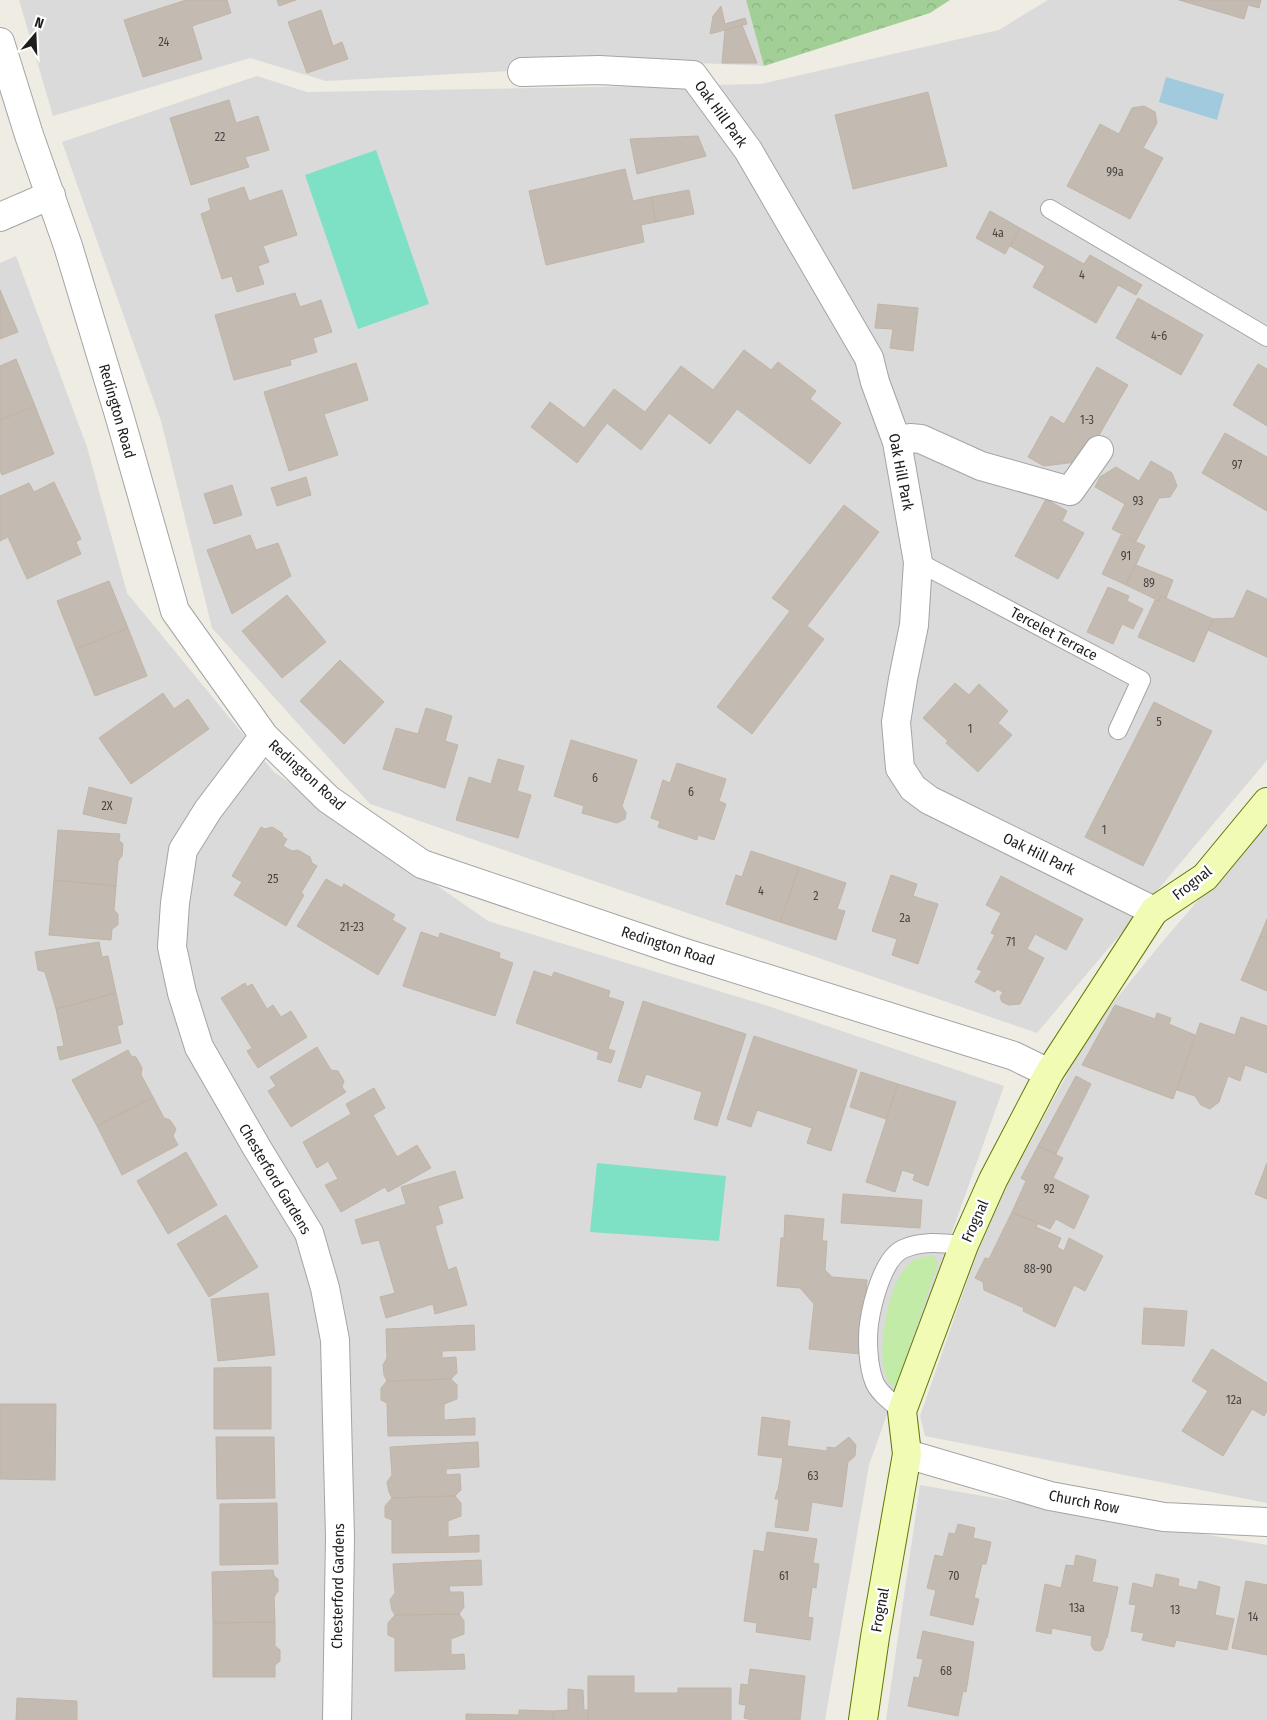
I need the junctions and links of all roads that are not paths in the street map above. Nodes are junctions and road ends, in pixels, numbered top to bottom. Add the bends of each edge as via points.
1 (0, 42) edge
2 (522, 72) dead end
3 (51, 195) junction
4 (1050, 209) dead end
5 (0, 217) edge
6 (1267, 337) edge
7 (897, 442) junction
8 (1099, 450) dead end
9 (918, 562) junction
10 (1118, 730) dead end
11 (264, 736) junction
12 (1267, 802) edge
13 (1154, 912) junction
14 (1049, 1073) junction
15 (964, 1244) junction
16 (902, 1412) junction
17 (907, 1454) junction
18 (1267, 1522) edge
19 (337, 1720) edge
20 (864, 1720) edge

1 - 3 street, Redington Road
2 - 7 street, Oak Hill Park via 599,70 693,75 748,150 869,358
3 - 5 street
3 - 11 street, Redington Road via 175,611
4 - 6 lane
7 - 8 street via 922,439 980,466 1070,491
7 - 9 street, Oak Hill Park
9 - 10 lane, Tercelet Terrace via 1141,680
9 - 13 street, Oak Hill Park via 914,624 896,722 900,768 913,788 930,800
11 - 14 street, Redington Road via 328,798 422,864 679,950 1014,1056
11 - 19 street, Chesterford Gardens via 208,810 183,850 172,947 199,1047 309,1233 325,1288 334,1340 340,1537
12 - 13 street, Frognal via 1205,877
13 - 14 street, Frognal
14 - 15 street, Frognal via 993,1180
15 - 16 street, Frognal
15 - 16 lane via 932,1242 902,1249 889,1262 876,1290 869,1325 870,1368 880,1392
16 - 17 street, Frognal
17 - 18 street, Church Row via 1050,1496 1164,1517
17 - 20 street, Frognal

